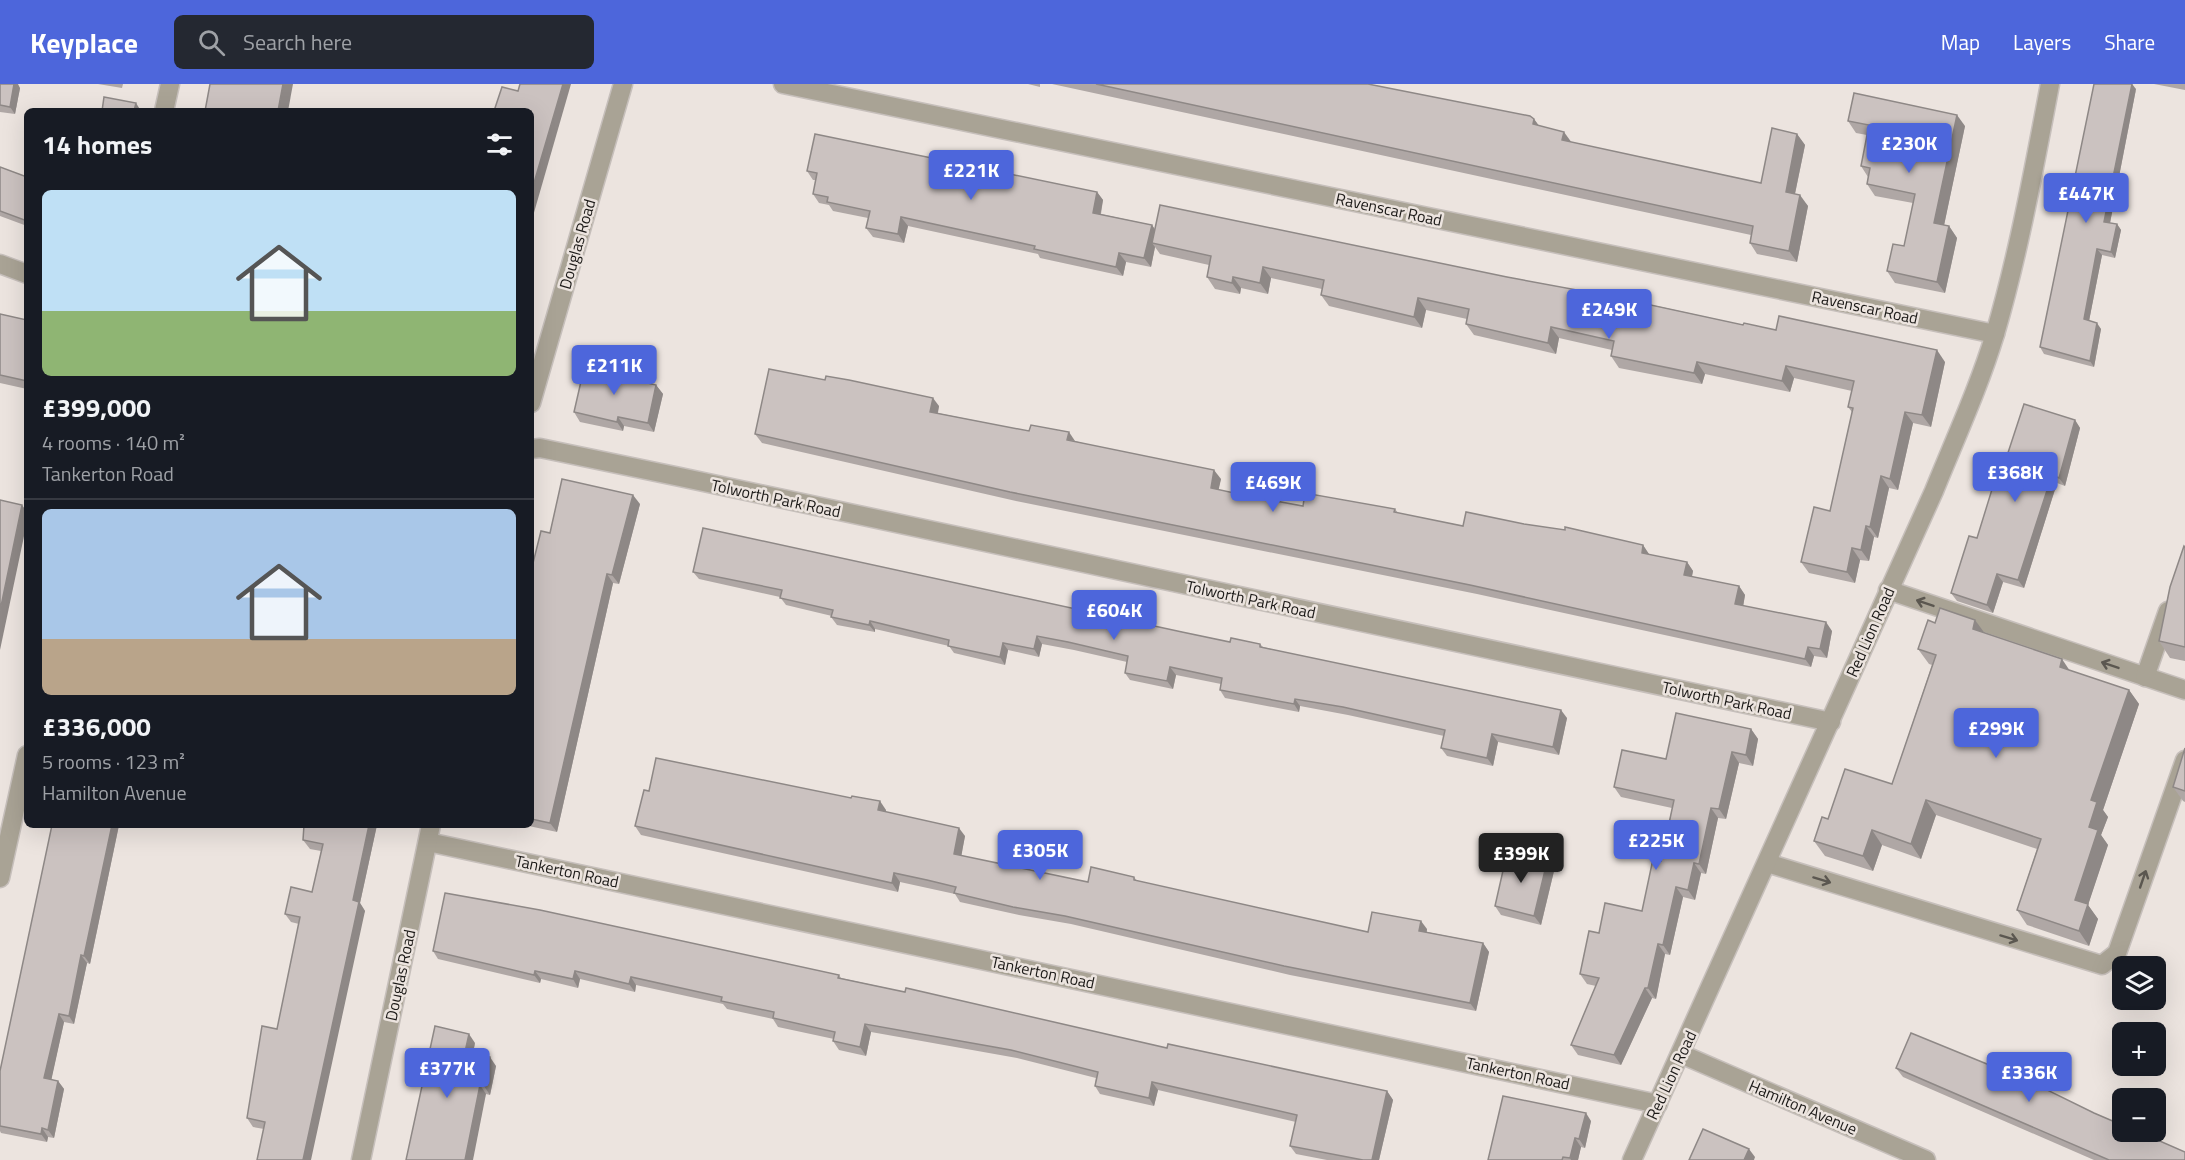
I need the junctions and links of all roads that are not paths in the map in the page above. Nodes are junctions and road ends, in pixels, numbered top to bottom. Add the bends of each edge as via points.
1 (170, 84) edge
2 (623, 84) edge
3 (783, 84) edge
4 (2045, 85) edge
5 (165, 108) edge
6 (0, 264) edge
7 (24, 273) edge
8 (1995, 334) junction
9 (534, 393) edge
10 (534, 449) edge
11 (1888, 590) junction
12 (2174, 592) edge
13 (2145, 677) junction
14 (2185, 690) edge
15 (1831, 722) junction
16 (2185, 760) edge
17 (24, 768) edge
18 (429, 833) edge
19 (1767, 863) junction
20 (0, 878) edge
21 (1682, 1054) junction
22 (1658, 1104) junction
23 (361, 1160) edge
24 (1632, 1160) edge
25 (1926, 1160) edge

1 - 5 street
2 - 9 street, Douglas Road
3 - 8 street, Ravenscar Road
4 - 8 street, Red Lion Road via 2027,206
6 - 7 street
8 - 11 street, Red Lion Road via 1934,491
10 - 15 street, Tolworth Park Road
13 -> 11 street
11 - 15 street, Red Lion Road
12 - 13 street
13 - 14 street
15 - 19 street, Red Lion Road
19 -> 16 street via 2102,965 2117,953
17 - 20 street
18 - 22 street, Tankerton Road
18 - 23 street, Douglas Road
19 - 21 street, Red Lion Road
21 - 22 street, Red Lion Road
21 - 25 street, Hamilton Avenue
22 - 24 street, Red Lion Road

